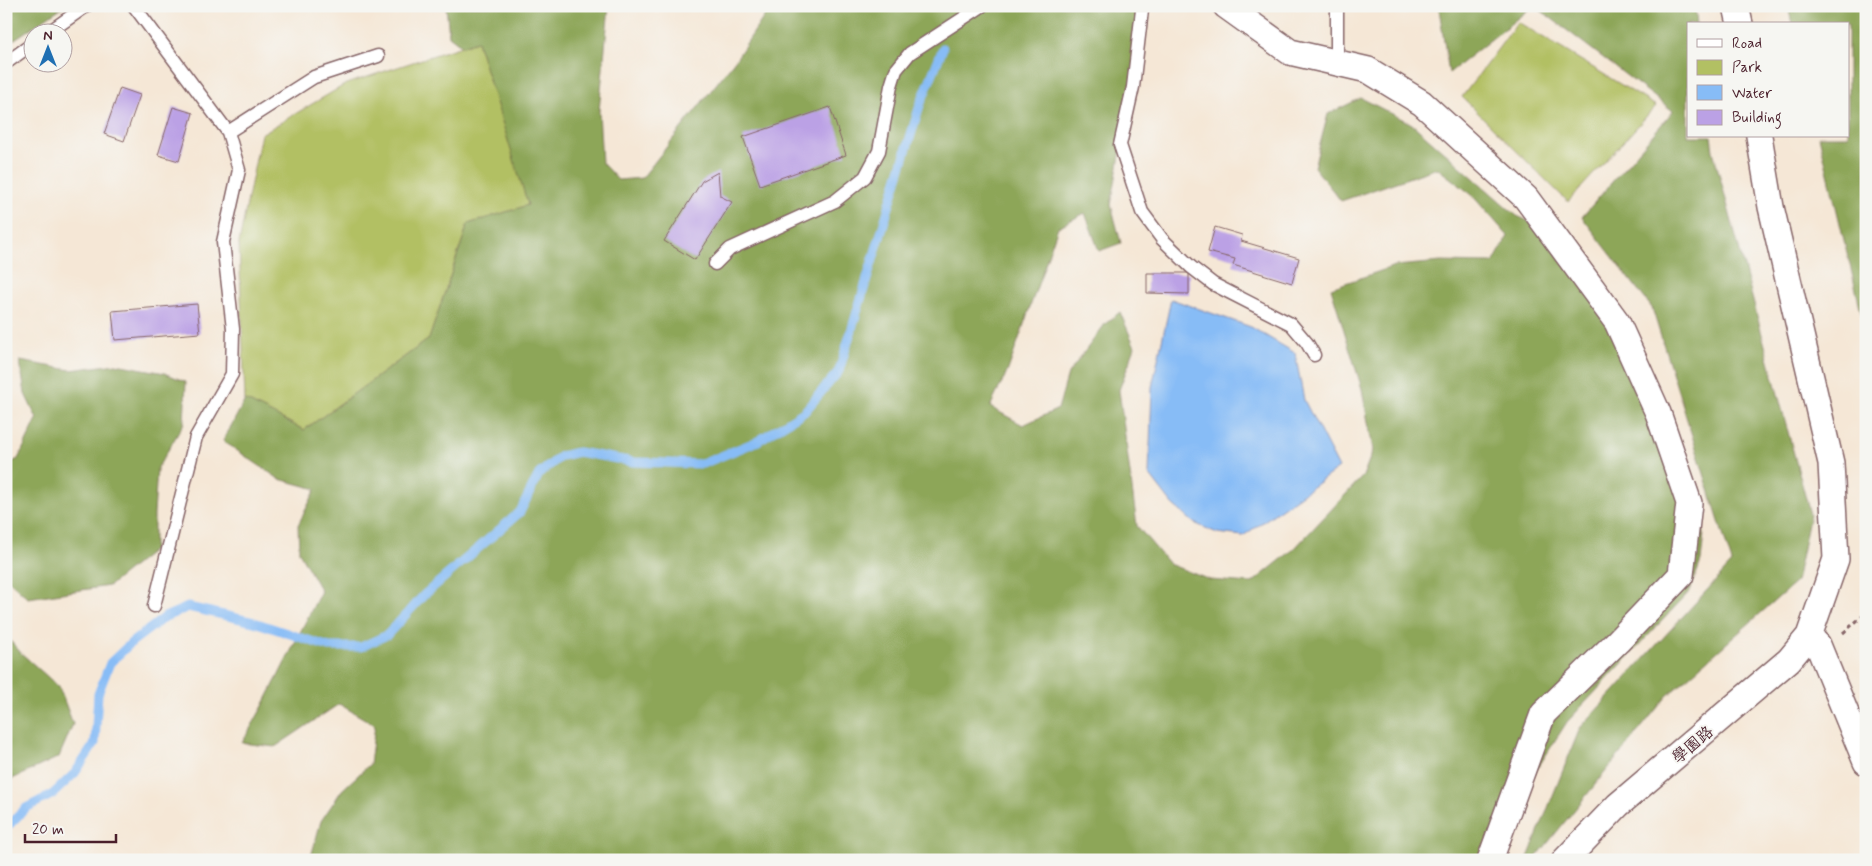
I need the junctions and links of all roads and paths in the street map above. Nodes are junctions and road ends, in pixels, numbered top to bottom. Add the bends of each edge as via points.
1 (86, 6) edge
2 (134, 6) edge
3 (982, 6) edge
4 (1144, 6) edge
5 (1226, 6) edge
6 (1337, 6) edge
7 (1736, 6) edge
8 (63, 22) edge
9 (1740, 22) edge
10 (22, 51) edge
11 (378, 56) dead end
12 (6, 63) edge
13 (1338, 63) junction
14 (228, 132) junction
15 (1759, 138) edge
16 (715, 264) dead end
17 (1314, 355) dead end
18 (154, 606) dead end
19 (1866, 612) edge
20 (1858, 621) dead end
21 (1813, 641) junction
22 (1866, 762) edge
23 (1490, 860) edge
24 (1565, 860) edge

1 - 8 lane
2 - 14 lane
3 - 16 lane via 910,53 896,70 879,151 865,178 835,201 730,249
4 - 17 lane via 1133,88 1120,145 1142,212 1162,239 1191,267 1213,284 1291,324
5 - 13 street via 1290,52
6 - 13 lane
7 - 9 street
10 - 12 lane
11 - 14 lane via 314,77
13 - 23 street via 1368,70 1422,103 1526,198 1617,322 1658,413 1689,503 1681,575 1543,714
14 - 18 lane via 239,170 223,242 233,328 232,374 196,437
15 - 21 street via 1771,208 1832,463 1836,559
19 - 20 path
21 - 22 street
21 - 24 street, 學園路 via 1618,805

